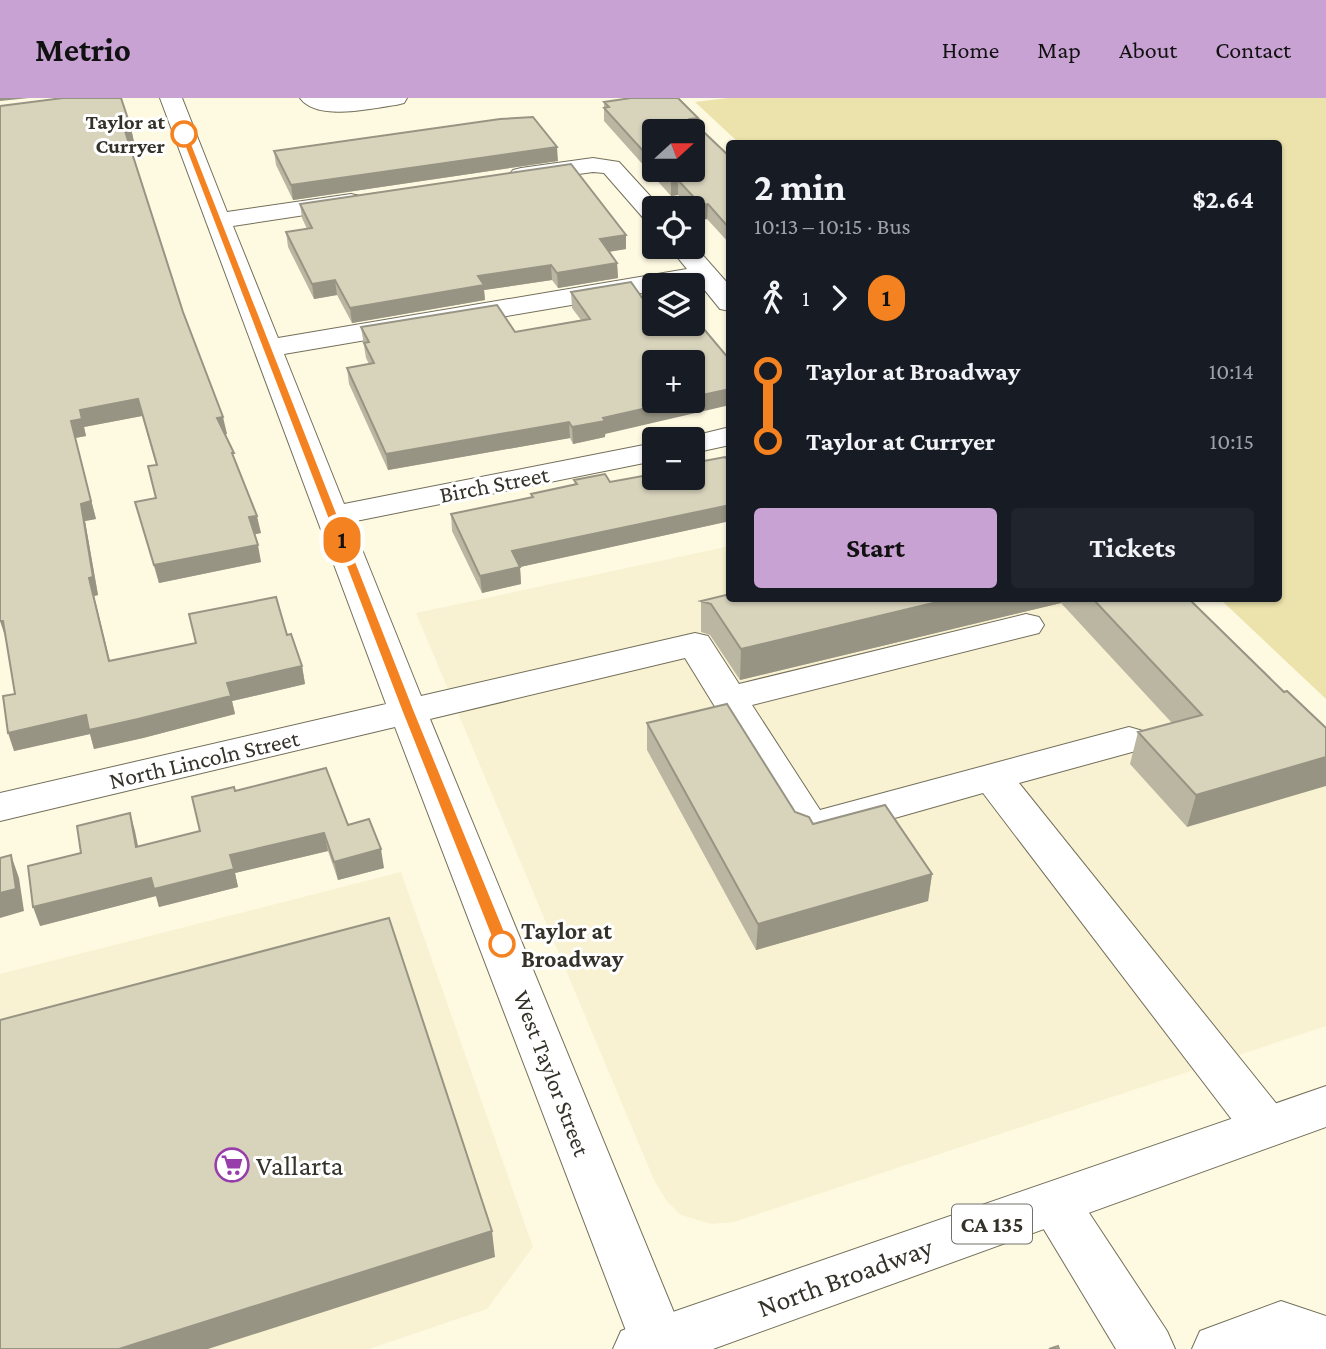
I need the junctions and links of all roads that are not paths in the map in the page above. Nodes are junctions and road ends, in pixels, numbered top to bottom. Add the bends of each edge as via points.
1 (171, 98) edge
2 (312, 98) edge
3 (396, 98) edge
4 (499, 179) edge
5 (379, 197) edge
6 (642, 201) edge
7 (218, 221) junction
8 (693, 259) edge
9 (706, 274) junction
10 (726, 298) edge
11 (267, 348) junction
12 (726, 437) edge
13 (705, 441) edge
14 (642, 454) edge
15 (333, 516) junction
16 (1026, 625) dead end
17 (730, 698) junction
18 (408, 712) junction
19 (1129, 740) dead end
20 (992, 777) junction
21 (0, 807) edge
22 (1322, 1114) edge
23 (1266, 1127) junction
24 (1054, 1203) junction
25 (653, 1347) edge
26 (1147, 1349) edge
27 (1220, 1349) edge
28 (1326, 1349) edge

1 - 7 street, West Taylor Street
2 - 3 street via 331,106
4 - 6 street via 600,165 616,170
5 - 7 street
7 - 11 street, West Taylor Street
8 - 9 street
9 - 10 street
9 - 11 street
11 - 15 street, West Taylor Street
12 - 13 street
14 - 15 street, Birch Street
15 - 18 street, West Taylor Street
16 - 17 street
17 - 18 street, North Lincoln Street via 695,644
17 - 20 street via 810,827
18 - 21 street, North Lincoln Street
18 - 25 street, West Taylor Street
19 - 20 street
20 - 23 street
22 - 23 street, North Broadway / CA 135
23 - 24 street, North Broadway / CA 135
24 - 25 street, North Broadway / CA 135
24 - 26 street
27 - 28 street via 1281,1326 1319,1339

